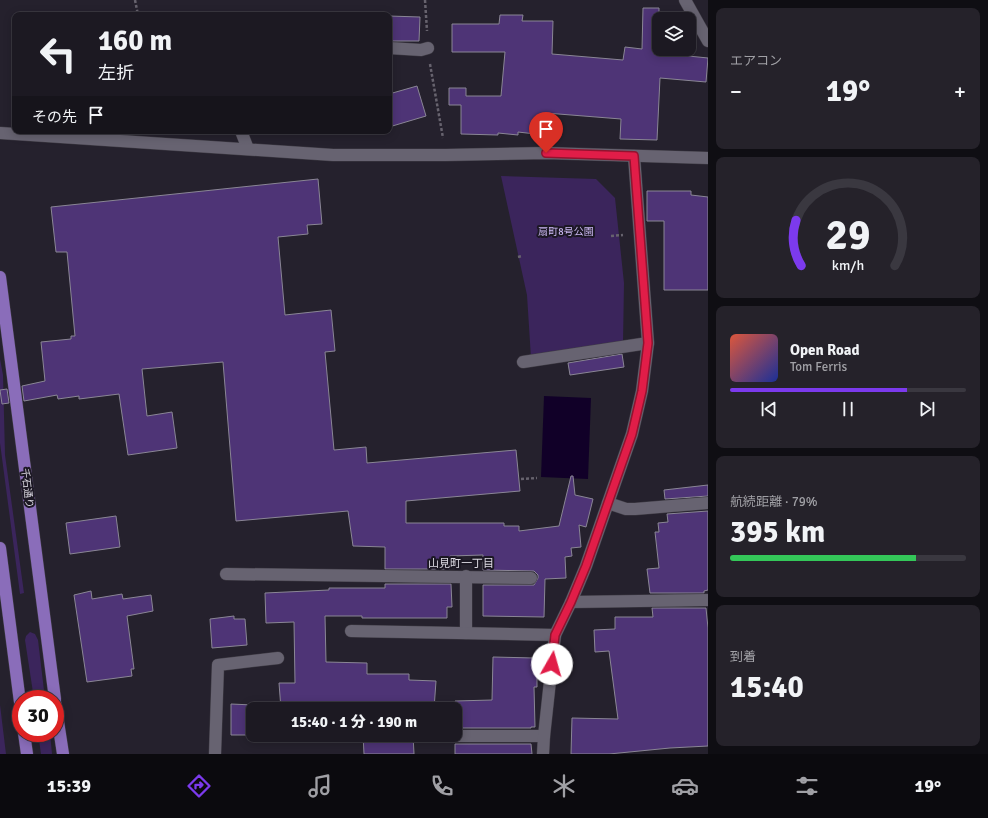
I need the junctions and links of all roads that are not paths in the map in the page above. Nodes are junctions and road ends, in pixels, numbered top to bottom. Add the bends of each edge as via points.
1 (685, 0) edge
2 (708, 41) edge
3 (392, 48) edge
4 (428, 48) road end
5 (0, 133) edge
6 (12, 134) edge
7 (16, 134) edge
8 (242, 134) edge
9 (248, 149) junction
10 (634, 156) junction
11 (708, 158) edge
12 (0, 277) edge
13 (648, 343) junction
14 (523, 362) dead end
15 (608, 503) junction
16 (708, 503) edge
17 (0, 548) edge
18 (226, 574) dead end
19 (466, 576) junction
20 (531, 578) dead end
21 (708, 600) edge
22 (571, 602) junction
23 (351, 631) dead end
24 (466, 633) junction
25 (555, 635) junction
26 (278, 658) dead end
27 (18, 690) edge
28 (54, 690) edge
29 (462, 736) edge
30 (544, 736) junction
31 (25, 742) edge
32 (61, 742) edge
33 (27, 754) edge
34 (63, 754) edge
35 (215, 754) edge
36 (543, 754) edge

1 - 2 street
3 - 4 street
5 - 6 street
7 - 9 street
8 - 9 street
9 - 10 street via 333,154 546,153
10 - 11 street
10 - 13 street
12 - 28 main road, 千石通り
13 - 14 street
13 - 15 street via 642,391 632,434
15 - 16 street via 635,509
15 - 22 street
17 - 27 main road
18 - 19 street
19 - 20 street
19 - 24 street
21 - 22 street
22 - 25 street
23 - 24 street
24 - 25 street
25 - 30 street
26 - 35 street via 218,665
29 - 30 street
30 - 36 street
31 - 33 main road
32 - 34 main road, 千石通り

